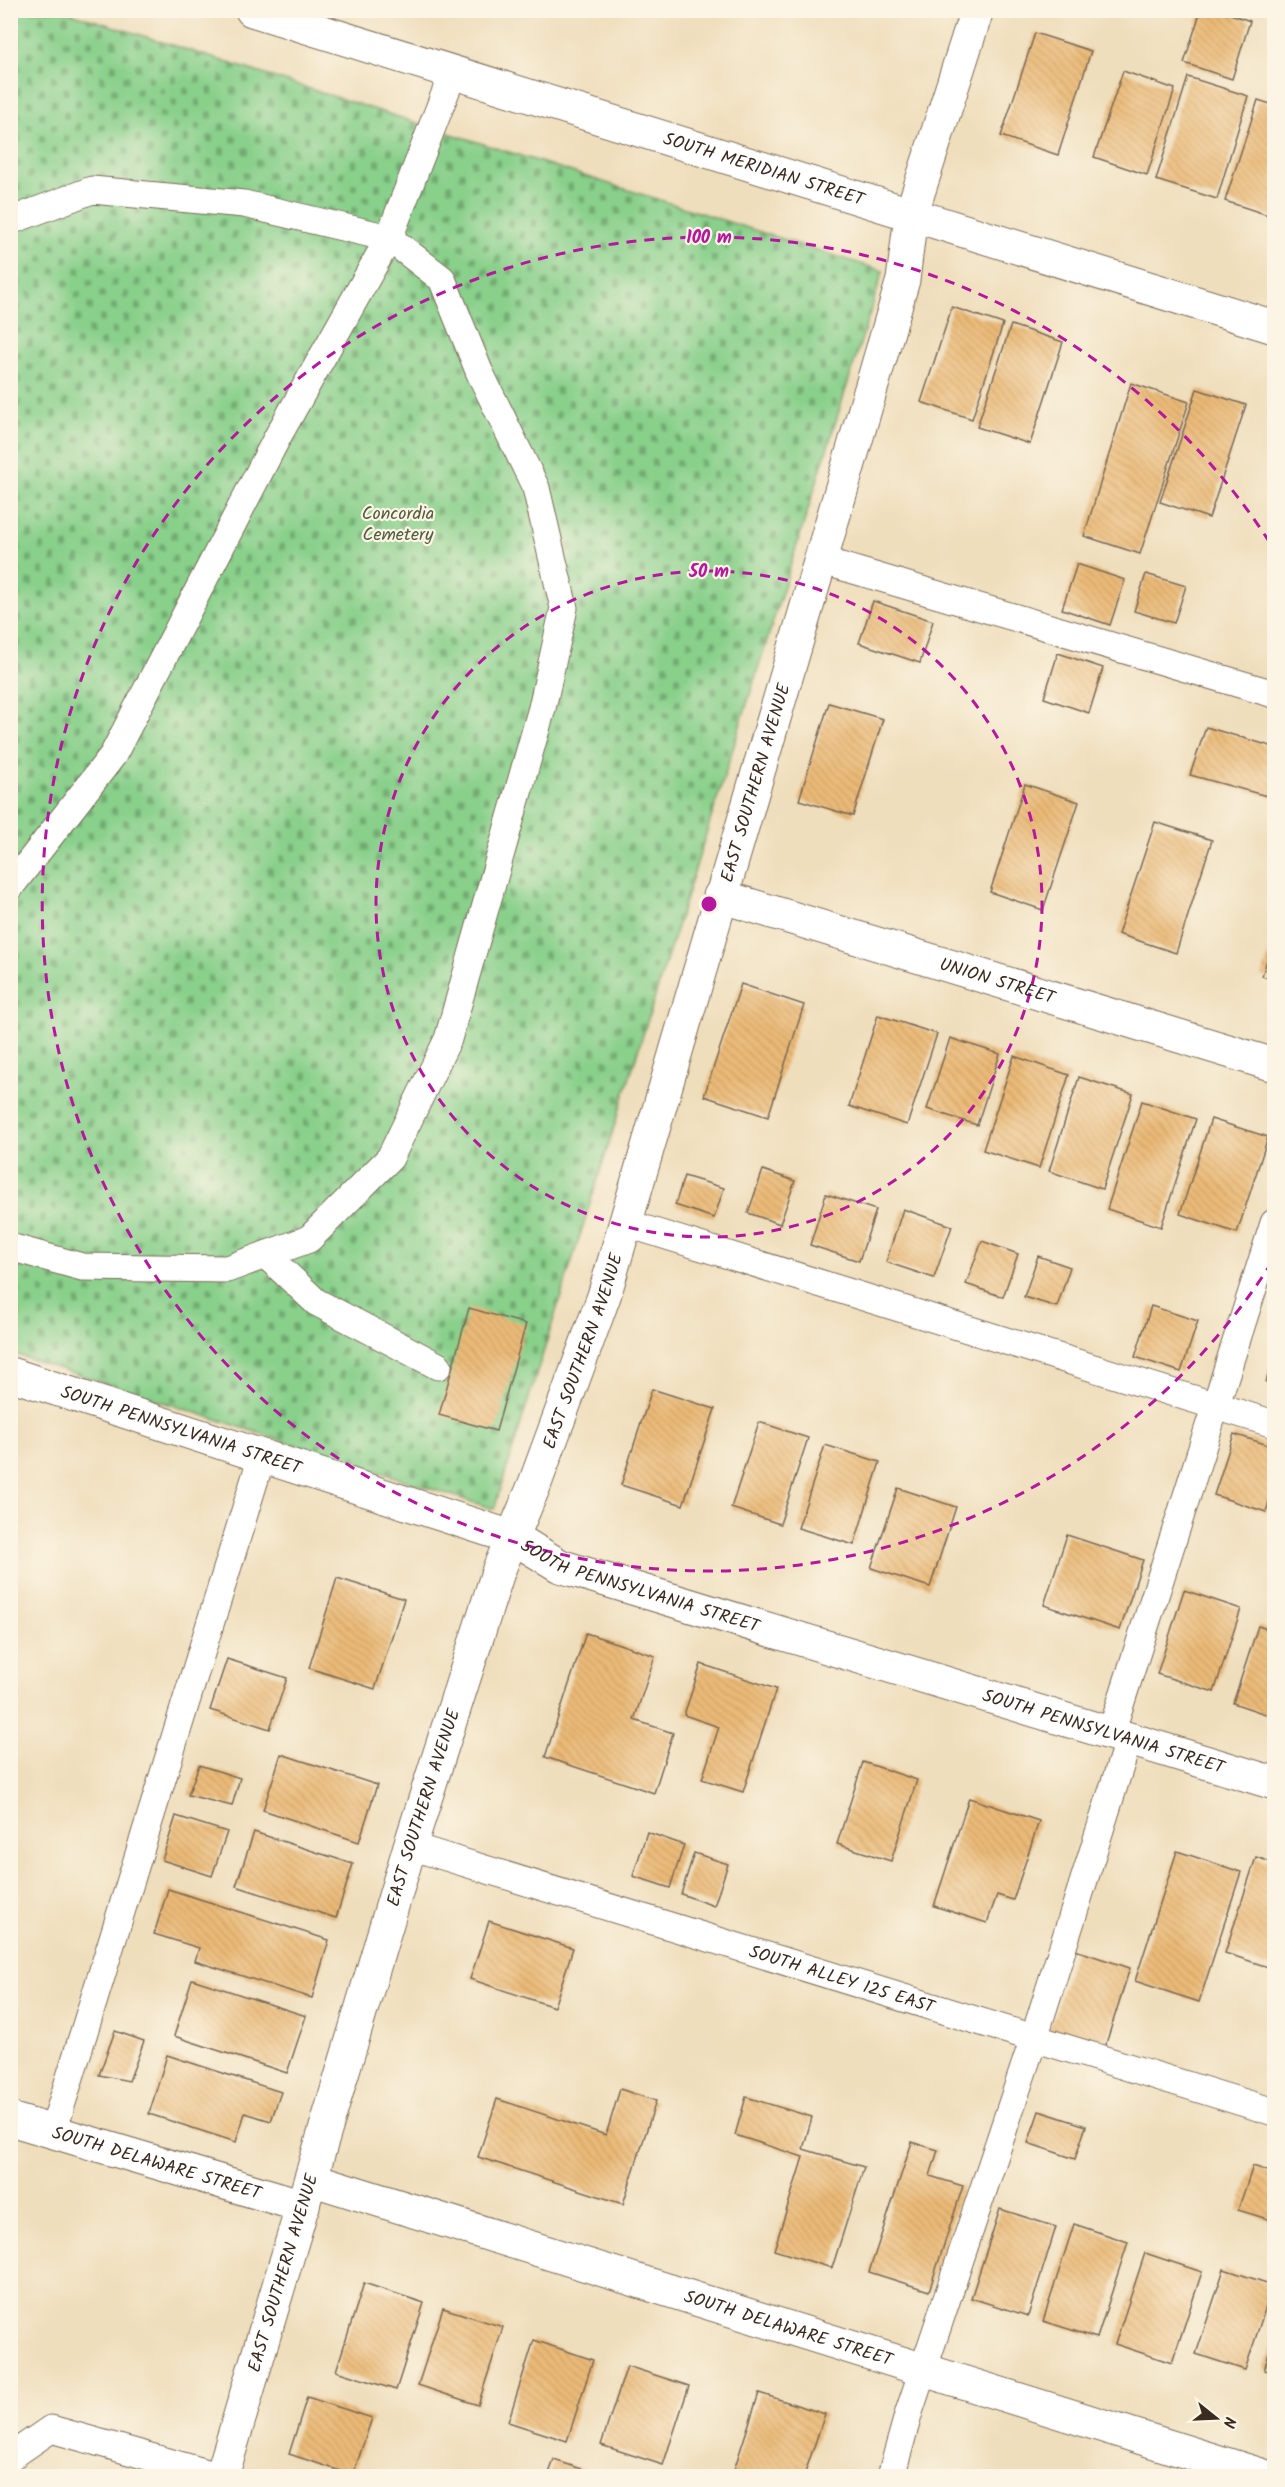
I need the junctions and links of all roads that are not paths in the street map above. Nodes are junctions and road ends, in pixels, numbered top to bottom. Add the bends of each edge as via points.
1 (252, 10) edge
2 (976, 10) edge
3 (453, 73) junction
4 (911, 215) junction
5 (10, 221) edge
6 (389, 238) junction
7 (1275, 327) edge
8 (820, 560) junction
9 (1275, 694) edge
10 (10, 887) edge
11 (720, 896) junction
12 (1275, 1065) edge
13 (625, 1223) junction
14 (1275, 1224) edge
15 (10, 1247) edge
16 (266, 1255) junction
17 (438, 1366) dead end
18 (10, 1374) edge
19 (1216, 1406) junction
20 (1275, 1424) edge
21 (262, 1456) junction
22 (514, 1538) junction
23 (1120, 1736) junction
24 (1275, 1783) edge
25 (410, 1846) junction
26 (1034, 2038) junction
27 (1275, 2112) edge
28 (10, 2119) edge
29 (53, 2132) junction
30 (307, 2193) junction
31 (923, 2369) junction
32 (10, 2457) edge
33 (220, 2476) edge
34 (891, 2476) edge
35 (1264, 2476) edge

1 - 3 street, SOUTH MERIDIAN STREET
2 - 4 street, EAST SOUTHERN AVENUE
3 - 4 street, SOUTH MERIDIAN STREET
3 - 6 lane
4 - 7 street, SOUTH MERIDIAN STREET
4 - 8 street, EAST SOUTHERN AVENUE via 903,280
5 - 6 lane via 92,190 244,204
6 - 10 lane via 278,436 113,755
6 - 16 lane via 442,279 479,371 536,488 564,608 542,708 448,1039 390,1158 309,1239
8 - 9 lane
8 - 11 street, EAST SOUTHERN AVENUE
11 - 12 street, UNION STREET
11 - 13 street, EAST SOUTHERN AVENUE
13 - 19 lane
13 - 22 street, EAST SOUTHERN AVENUE via 597,1317
14 - 19 lane
15 - 16 lane via 82,1266 227,1269
16 - 17 lane via 316,1302
18 - 21 street, SOUTH PENNSYLVANIA STREET
19 - 20 lane
19 - 23 lane
21 - 22 street, SOUTH PENNSYLVANIA STREET
21 - 29 lane
22 - 23 street, SOUTH PENNSYLVANIA STREET via 560,1566
22 - 25 street, EAST SOUTHERN AVENUE via 499,1569
23 - 24 street, SOUTH PENNSYLVANIA STREET
23 - 26 lane
25 - 26 lane, SOUTH ALLEY 125 EAST
25 - 30 street, EAST SOUTHERN AVENUE
26 - 27 lane, SOUTH ALLEY 125 EAST
26 - 31 lane
28 - 29 street, SOUTH DELAWARE STREET
29 - 30 street, SOUTH DELAWARE STREET
30 - 31 street, SOUTH DELAWARE STREET
30 - 33 street, EAST SOUTHERN AVENUE
31 - 34 lane
31 - 35 street, SOUTH DELAWARE STREET
32 - 33 lane via 51,2429

